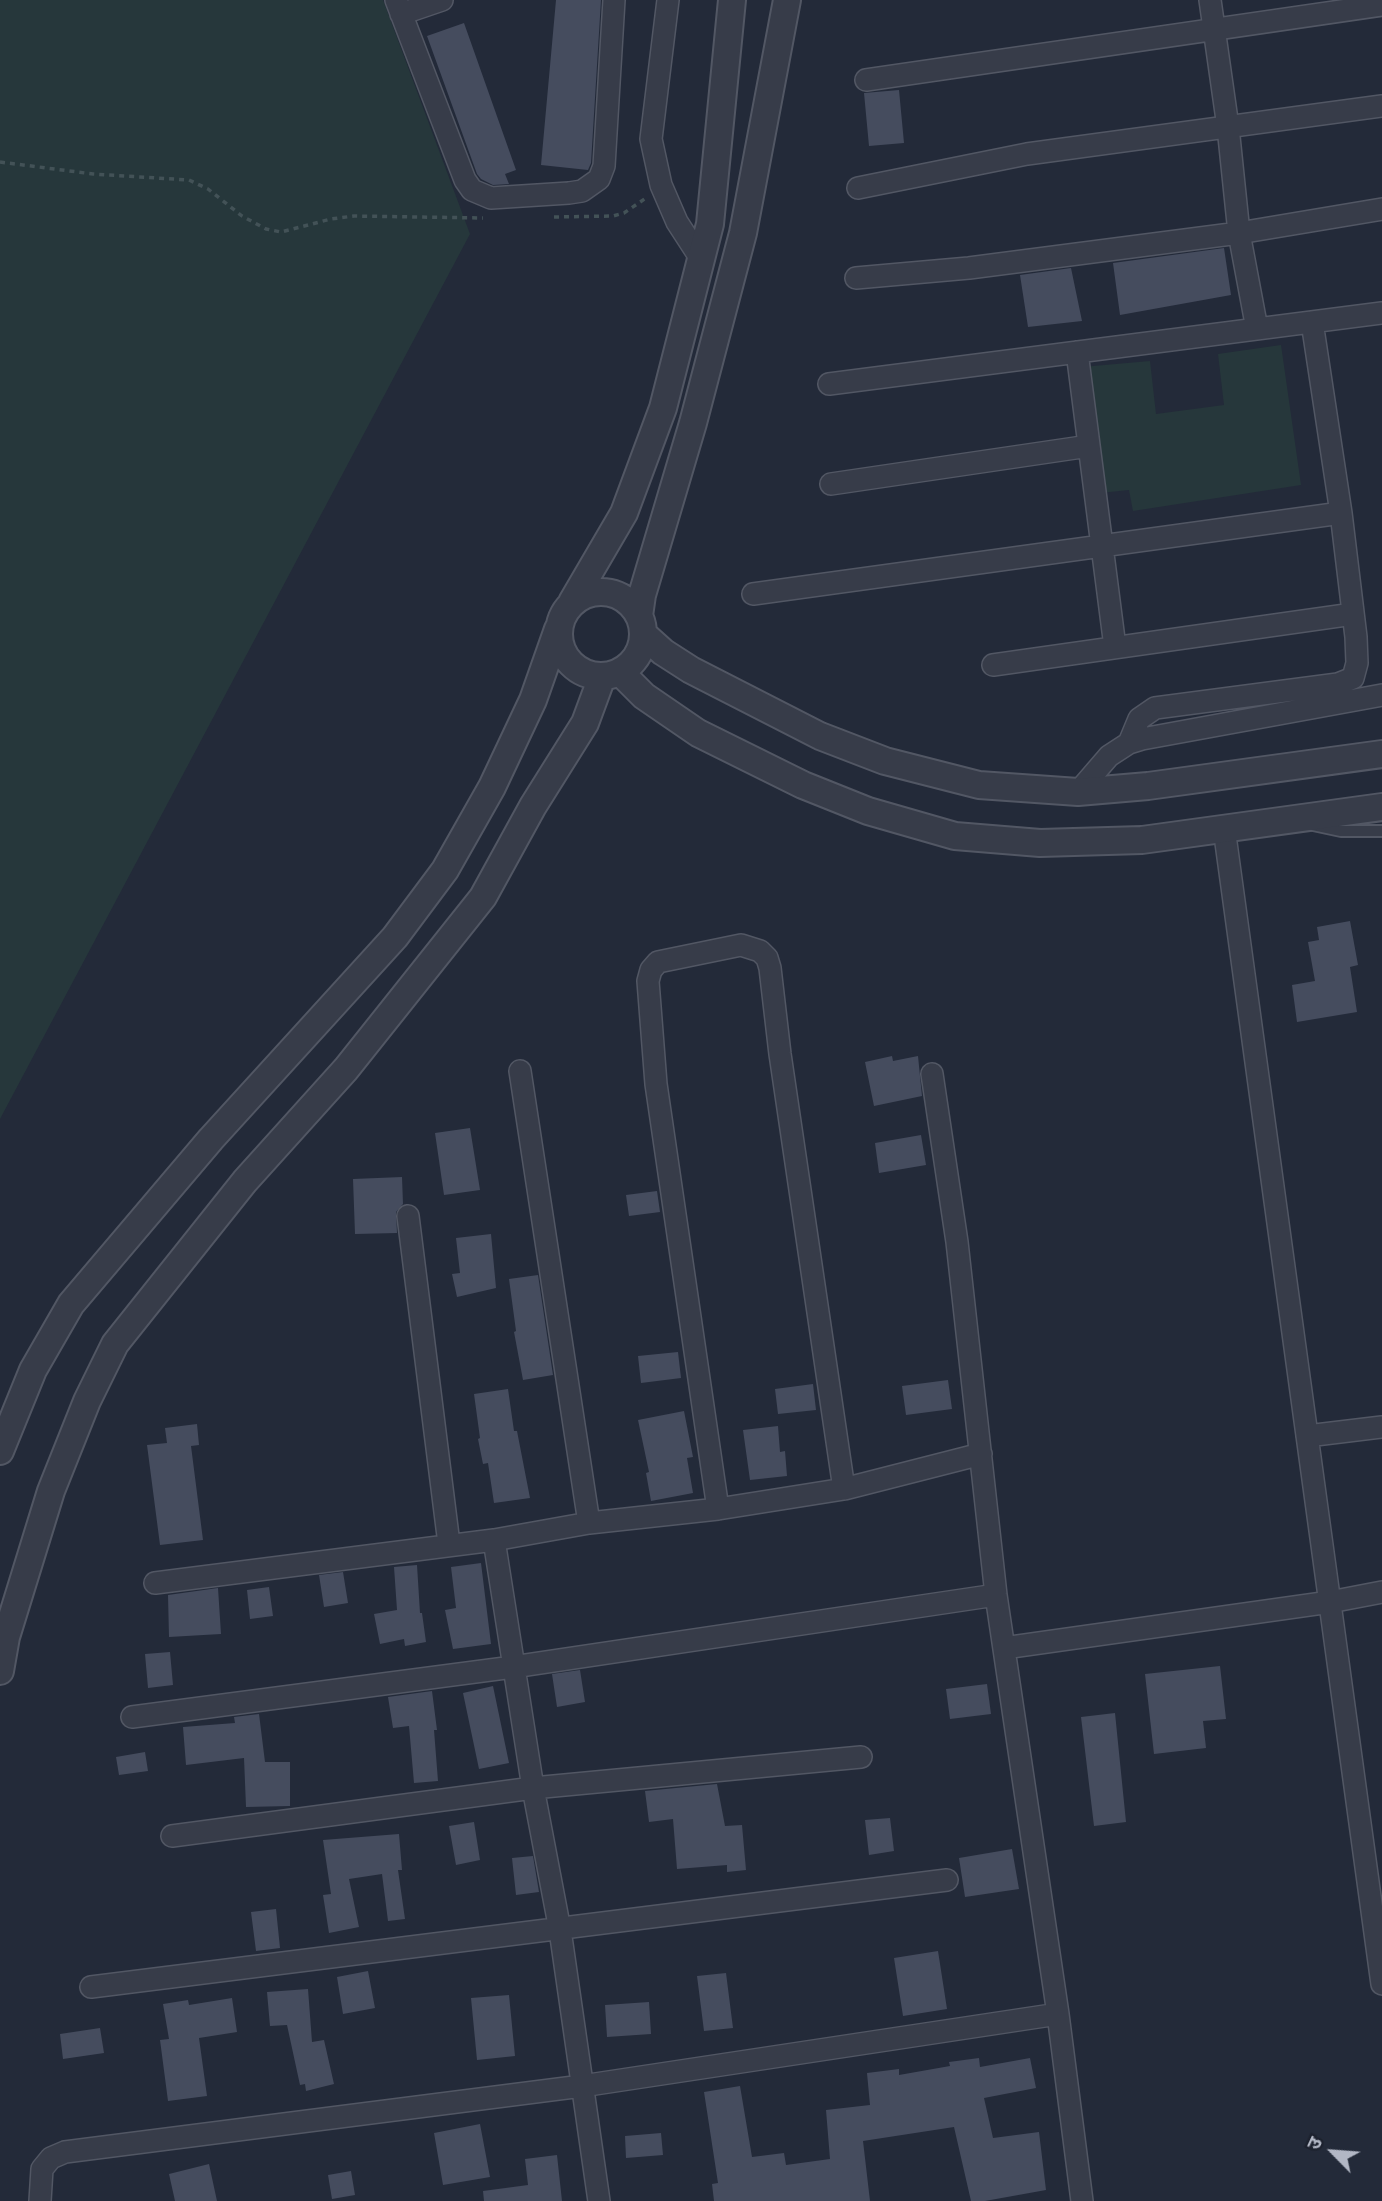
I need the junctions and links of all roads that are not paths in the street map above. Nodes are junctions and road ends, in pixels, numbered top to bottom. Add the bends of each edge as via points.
1 (442, 0) edge
2 (614, 0) edge
3 (668, 0) edge
4 (732, 0) edge
5 (787, 0) edge
6 (1210, 0) edge
7 (1359, 4) edge
8 (1382, 5) edge
9 (398, 7) edge
10 (1214, 28) junction
11 (866, 80) dead end
12 (1382, 106) edge
13 (1228, 127) junction
14 (858, 188) dead end
15 (1382, 209) edge
16 (1238, 233) junction
17 (701, 259) junction
18 (856, 278) dead end
19 (1382, 313) edge
20 (1312, 322) junction
21 (1257, 329) junction
22 (1077, 352) junction
23 (829, 384) dead end
24 (1089, 446) junction
25 (831, 484) dead end
26 (1341, 513) junction
27 (1102, 546) junction
28 (753, 594) dead end
29 (572, 602) junction
30 (1353, 614) junction
31 (641, 625) junction
32 (558, 629) junction
33 (1115, 647) junction
34 (992, 664) dead end
35 (611, 675) junction
36 (1382, 695) edge
37 (1129, 743) junction
38 (1382, 754) edge
39 (1079, 792) junction
40 (1382, 807) edge
41 (1289, 820) junction
42 (1224, 828) junction
43 (1382, 831) edge
44 (520, 1071) dead end
45 (932, 1074) dead end
46 (408, 1216) dead end
47 (1382, 1427) edge
48 (1307, 1436) junction
49 (0, 1451) edge
50 (981, 1454) junction
51 (844, 1489) junction
52 (718, 1509) junction
53 (589, 1523) junction
54 (494, 1540) junction
55 (449, 1544) junction
56 (155, 1583) dead end
57 (1382, 1592) edge
58 (996, 1595) junction
59 (1330, 1602) junction
60 (1004, 1648) junction
61 (513, 1667) junction
62 (0, 1671) edge
63 (132, 1717) dead end
64 (861, 1756) dead end
65 (533, 1788) junction
66 (172, 1836) dead end
67 (947, 1880) dead end
68 (560, 1930) junction
69 (1382, 1984) edge
70 (91, 1987) dead end
71 (1058, 2014) junction
72 (582, 2086) junction
73 (33, 2199) edge
74 (599, 2201) edge
75 (1082, 2201) edge

1 - 9 street
2 - 9 street via 604,166 599,179 582,191 491,198 472,190 465,180
3 - 17 street via 652,139 661,186
4 - 17 street via 710,224
5 - 31 street via 743,233 642,595
6 - 10 street
7 - 8 street
7 - 10 street
10 - 11 street
10 - 13 street
12 - 13 street
13 - 14 street via 1027,154
13 - 16 street
15 - 16 street
16 - 18 street
16 - 21 street
17 - 29 street via 663,408 624,513
19 - 20 street
20 - 21 street
20 - 26 street
21 - 22 street
22 - 23 street
22 - 24 street
24 - 25 street
24 - 27 street
26 - 27 street
26 - 30 street
27 - 28 street
27 - 33 street
29 - 31 street via 588,593 610,592 627,601
29 - 32 street
30 - 33 street
30 - 37 street via 1357,663 1353,678 1154,708 1139,719
31 - 35 street via 641,647 635,660
31 - 39 street via 663,652 711,681 820,736 885,761 979,785
32 - 35 street via 567,662 583,673
32 - 49 street via 528,712 445,870 395,937 211,1139 71,1304 33,1370
33 - 34 street
35 - 42 street via 698,733 803,785 868,811 955,836 1052,843 1142,840
35 - 62 street via 483,897 346,1069 245,1181 115,1344 51,1491
36 - 37 street
37 - 39 street via 1110,756
38 - 39 street
40 - 41 street
41 - 42 street
41 - 43 lane via 1341,831
42 - 48 street
44 - 53 street
45 - 50 street
46 - 55 street
47 - 48 street
48 - 59 street
50 - 51 street
50 - 58 street
51 - 52 street
51 - 52 street via 770,968 760,951 741,945 658,962 648,981 656,1083
52 - 53 street
53 - 54 street
54 - 55 street
54 - 61 street
55 - 56 street
57 - 59 street
58 - 60 street
58 - 61 street
59 - 60 street
59 - 69 street
60 - 71 street
61 - 63 street
61 - 65 street
64 - 65 street
65 - 66 street
65 - 68 street
67 - 68 street
68 - 70 street
68 - 72 street
71 - 72 street
71 - 75 street
72 - 73 street via 65,2152 42,2169
72 - 74 street

